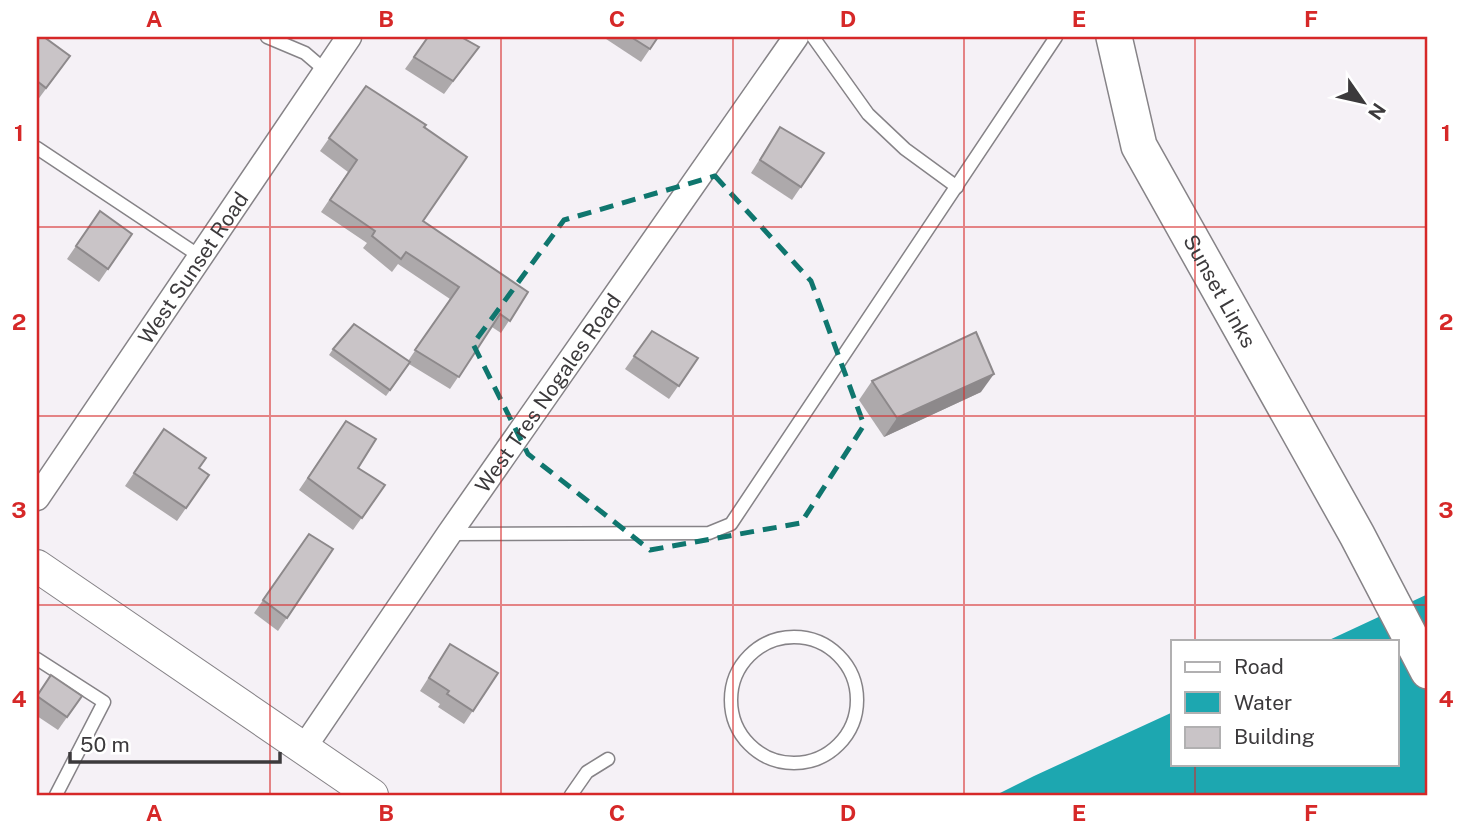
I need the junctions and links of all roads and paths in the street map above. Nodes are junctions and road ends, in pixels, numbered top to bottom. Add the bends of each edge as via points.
1 (267, 37) edge
2 (349, 37) edge
3 (796, 37) edge
4 (813, 37) edge
5 (1056, 37) edge
6 (1114, 37) edge
7 (326, 71) junction
8 (37, 148) edge
9 (957, 187) junction
10 (201, 257) junction
11 (37, 498) edge
12 (449, 534) junction
13 (37, 566) edge
14 (37, 659) edge
15 (1428, 671) edge
16 (857, 688) joint
17 (303, 749) junction
18 (608, 759) dead end
19 (56, 795) edge
20 (372, 795) edge
21 (571, 795) edge

1 - 7 lane via 305,53
2 - 7 street, West Sunset Road
3 - 12 street, West Tres Nogales Road
4 - 9 lane via 868,114 905,149
5 - 9 lane
6 - 15 main road, Sunset Links via 1139,146
7 - 10 street, West Sunset Road
8 - 10 lane
9 - 12 lane via 731,524 709,533
10 - 11 street, West Sunset Road
12 - 17 street, West Tres Nogales Road
13 - 17 street
14 - 19 lane via 104,702
16 - 16 lane via 857,710 837,748 797,764 776,762 756,752 741,737 732,717 734,677 745,659 779,638 819,641 849,667
17 - 20 street
18 - 21 lane via 587,772

